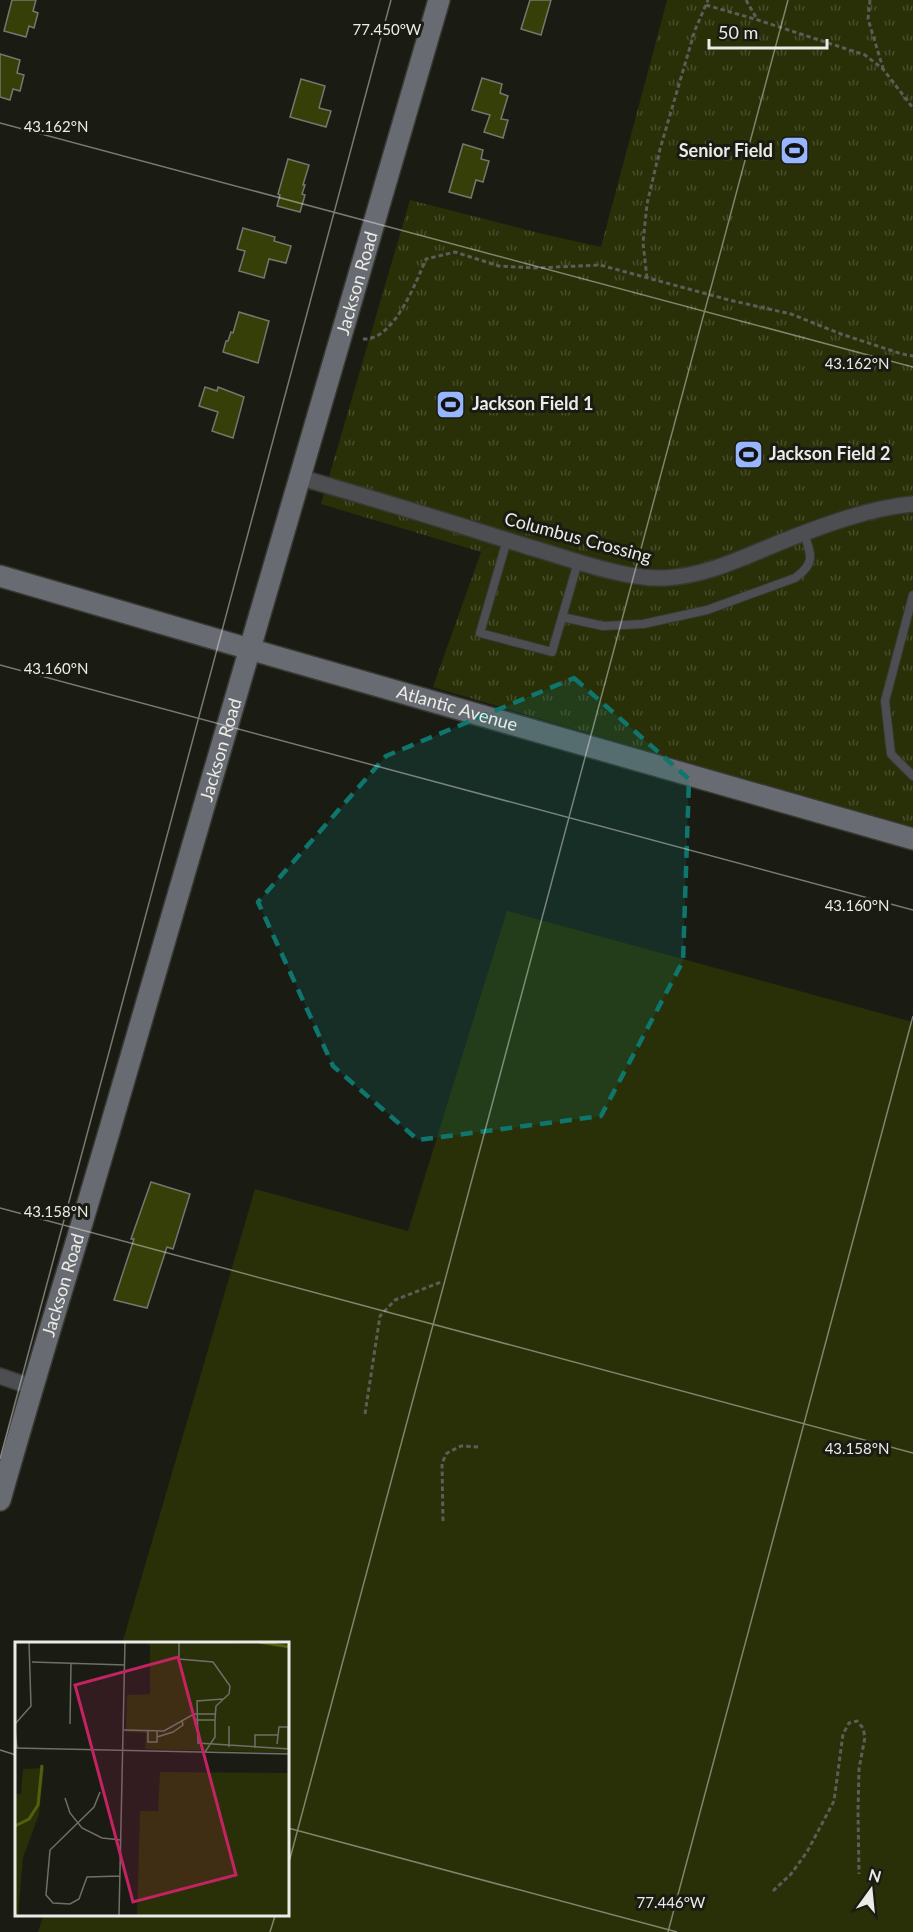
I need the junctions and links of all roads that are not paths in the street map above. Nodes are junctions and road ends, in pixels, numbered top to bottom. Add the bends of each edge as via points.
1 (439, 0) edge
2 (302, 478) junction
3 (913, 504) edge
4 (804, 533) junction
5 (507, 540) junction
6 (578, 562) junction
7 (0, 576) edge
8 (913, 595) edge
9 (562, 617) junction
10 (250, 649) junction
11 (913, 776) edge
12 (913, 839) edge
13 (0, 1376) edge
14 (32, 1387) junction
15 (0, 1500) edge

1 - 2 street, Jackson Road
2 - 5 street, Columbus Crossing
2 - 10 street, Jackson Road
3 - 4 street, Columbus Crossing via 871,512
4 - 6 street, Columbus Crossing via 736,561 666,578 639,577
4 - 9 lane via 810,552 806,570 795,578 707,610 643,624 603,626
5 - 6 street, Columbus Crossing
5 - 9 lane via 480,633 552,652
6 - 9 lane
7 - 10 street, Atlantic Avenue
8 - 11 lane via 885,701 891,754
10 - 12 street, Atlantic Avenue
10 - 14 street, Jackson Road
13 - 14 street
14 - 15 street, Jackson Road

